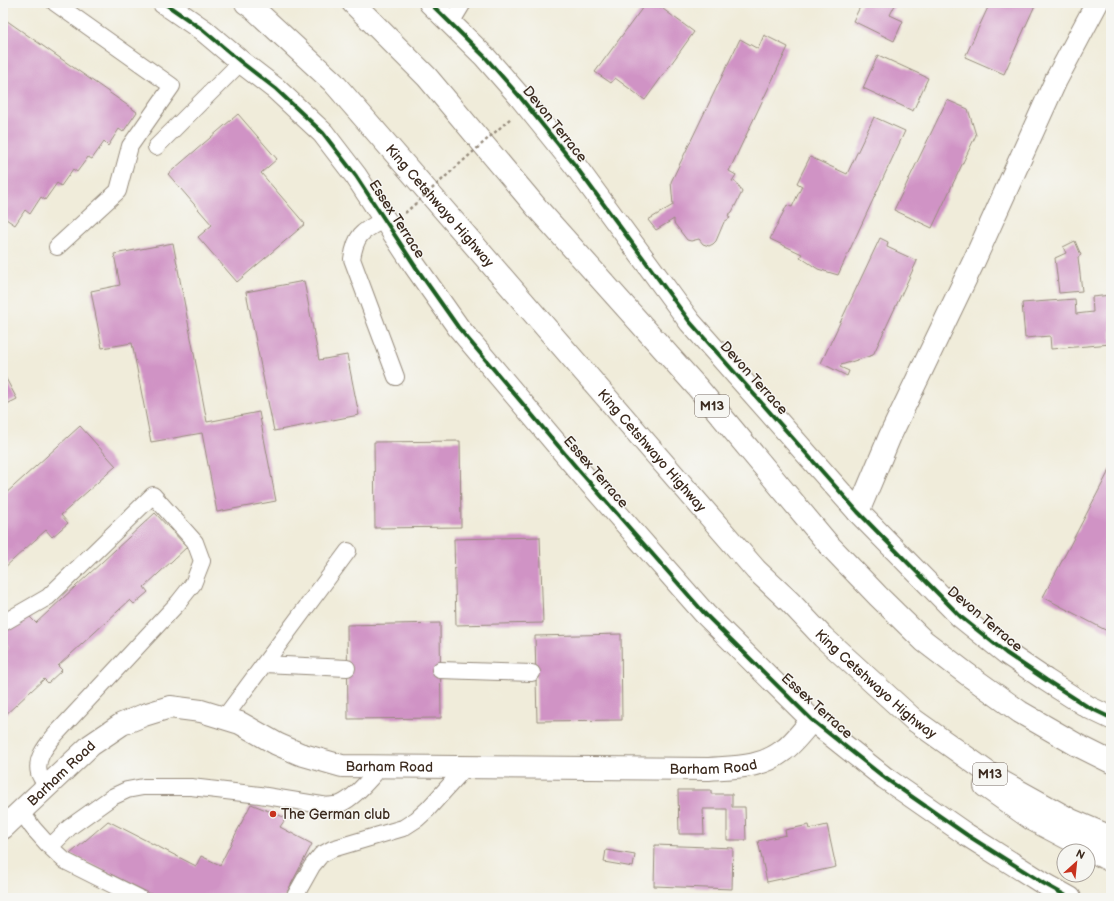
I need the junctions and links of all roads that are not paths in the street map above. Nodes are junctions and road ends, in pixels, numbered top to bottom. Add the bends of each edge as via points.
1 (55, 3) edge
2 (164, 3) edge
3 (246, 3) edge
4 (353, 3) edge
5 (430, 3) edge
6 (463, 3) edge
7 (1097, 3) edge
8 (451, 23) junction
9 (240, 62) junction
10 (156, 147) dead end
11 (395, 216) junction
12 (57, 248) dead end
13 (396, 377) dead end
14 (858, 512) junction
15 (348, 551) dead end
16 (4, 622) edge
17 (264, 664) junction
18 (347, 668) dead end
19 (440, 670) dead end
20 (532, 673) dead end
21 (224, 718) junction
22 (1111, 718) edge
23 (812, 720) junction
24 (914, 720) junction
25 (1111, 762) edge
26 (382, 766) junction
27 (466, 767) junction
28 (47, 786) junction
29 (21, 811) junction
30 (3, 828) edge
31 (1111, 837) edge
32 (50, 847) junction
33 (1111, 861) edge
34 (139, 898) edge
35 (294, 898) edge
36 (1070, 898) edge

1 - 12 lane via 172,86 130,146 118,191
2 - 9 main road, Essex Terrace via 203,30
3 - 24 main road, King Cetshwayo Highway / M13 via 333,82 756,570 823,637
4 - 25 main road, M13 via 427,77 537,208 698,388 829,545 878,596 924,641 966,674 1020,712 1077,746
5 - 8 main road, Devon Terrace
6 - 8 lane
7 - 14 main road via 1056,80 974,261 890,436
8 - 14 main road, Devon Terrace via 500,74 574,164 690,322
9 - 10 lane
9 - 11 main road, Essex Terrace via 276,89 323,133 356,176
11 - 13 lane via 364,231 358,238 352,259
11 - 23 main road, Essex Terrace via 415,266 458,327 705,614
14 - 22 main road, Devon Terrace via 960,617 1046,680 1088,707
15 - 17 lane
16 - 28 lane via 48,597 153,495 195,542 202,561 193,584 178,604 44,748 39,773
17 - 18 lane
17 - 21 lane
19 - 20 lane
21 - 26 main road, Barham Road via 240,723 300,754 342,766
21 - 28 main road, Barham Road via 201,710 170,707 144,715 122,724 91,745
23 - 27 main road, Barham Road via 785,750 767,761 745,767
23 - 36 main road, Essex Terrace via 885,778 967,835
24 - 31 main road, King Cetshwayo Highway / M13 via 997,778 1071,820
24 - 33 main road via 972,777 1033,820
26 - 27 main road, Barham Road
26 - 32 lane via 354,795 339,804 328,806 192,788 144,787 127,790 112,797 70,827
27 - 35 lane via 428,809 403,828 332,849 321,855
28 - 29 main road, Barham Road
29 - 30 main road, Barham Road
29 - 32 lane
32 - 34 lane via 65,861

